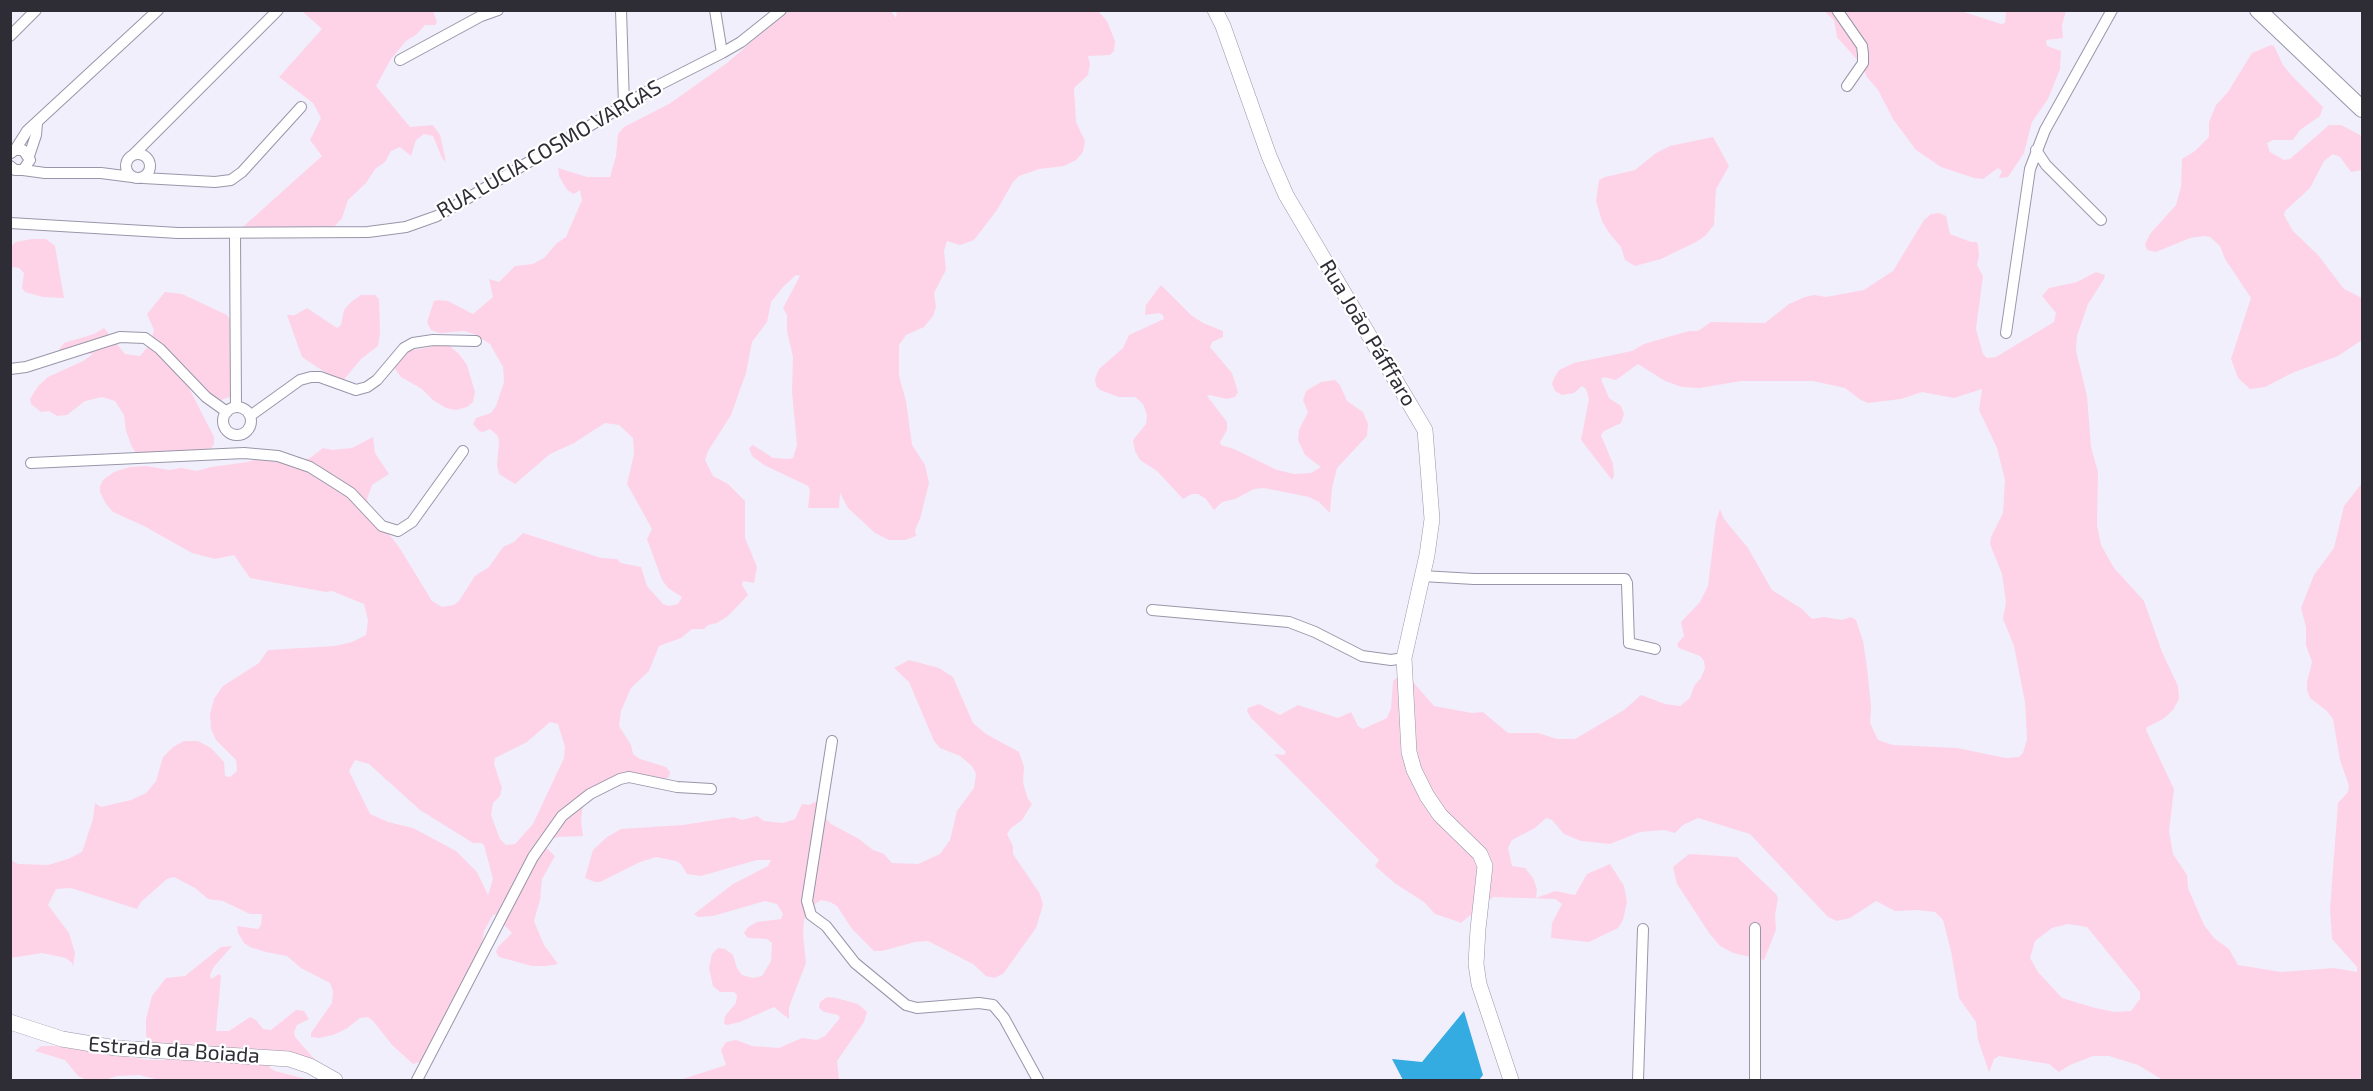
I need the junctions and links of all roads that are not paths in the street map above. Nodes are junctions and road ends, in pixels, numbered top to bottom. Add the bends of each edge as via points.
1 (36, 10) edge
2 (158, 10) edge
3 (278, 10) edge
4 (498, 10) edge
5 (621, 10) edge
6 (716, 10) edge
7 (781, 10) edge
8 (1215, 10) edge
9 (1837, 10) edge
10 (2112, 10) edge
11 (2258, 10) edge
12 (10, 36) edge
13 (722, 53) junction
14 (400, 60) dead end
15 (1847, 87) dead end
16 (624, 105) junction
17 (301, 107) dead end
18 (2362, 109) edge
19 (37, 123) junction
20 (156, 133) junction
21 (2036, 150) junction
22 (13, 152) edge
23 (29, 158) junction
24 (130, 158) junction
25 (148, 161) junction
26 (14, 168) edge
27 (101, 173) junction
28 (64, 174) junction
29 (137, 177) junction
30 (177, 178) junction
31 (2101, 220) dead end
32 (10, 223) edge
33 (235, 234) junction
34 (2006, 333) dead end
35 (476, 341) dead end
36 (10, 369) edge
37 (231, 410) junction
38 (250, 416) junction
39 (240, 434) junction
40 (463, 451) dead end
41 (244, 453) junction
42 (31, 463) dead end
43 (1422, 576) junction
44 (1152, 610) dead end
45 (1655, 649) dead end
46 (1404, 665) junction
47 (832, 741) dead end
48 (711, 789) dead end
49 (1755, 928) dead end
50 (1643, 929) dead end
51 (10, 1022) edge
52 (335, 1080) edge
53 (417, 1080) edge
54 (1038, 1080) edge
55 (1511, 1080) edge
56 (1638, 1080) edge
57 (1755, 1080) edge

1 - 12 street
2 - 19 street
3 - 20 street
4 - 14 street
5 - 16 street
6 - 13 street
7 - 13 street, RUA LUCIA COSMO VARGAS
8 - 43 street, Rua João Páfffaro via 1286,195 1425,430 1432,519
9 - 15 street via 1862,46 1863,63
10 - 21 street
11 - 18 main road
13 - 16 street, RUA LUCIA COSMO VARGAS
16 - 33 street, RUA LUCIA COSMO VARGAS via 453,207 406,227 368,232
17 - 30 street via 231,180
19 - 22 street
19 - 23 street
20 - 24 street
20 - 25 street
21 - 31 street
21 - 34 street via 2024,198
22 - 23 street via 23,150
23 - 26 street
23 - 28 street
24 - 25 street
24 - 27 street
24 - 29 street via 126,170
25 - 29 street via 149,172
25 - 30 street
26 - 28 street
27 - 28 street
27 - 29 street
29 - 30 street
32 - 33 street, RUA LUCIA COSMO VARGAS
33 - 37 street
35 - 38 street via 412,343 377,380 356,390 320,377 300,380
36 - 37 street via 120,337 145,338 206,397
37 - 38 street via 244,409
37 - 39 street via 224,421 227,429
38 - 39 street via 248,429
39 - 41 street
40 - 41 street via 412,522 398,531 382,526 351,493 310,467 278,456
41 - 42 street
43 - 45 street via 1625,579 1629,643
43 - 46 street, Rua João Páfffaro
44 - 46 street via 1289,622 1362,656
46 - 55 street, Rua João Páfffaro via 1409,752 1414,770 1440,815 1480,854 1485,866 1476,964
47 - 54 street via 807,901 811,915 826,926 855,963 906,1005 993,1005
48 - 53 street via 629,777 590,794 562,816 533,857
49 - 57 street
50 - 56 street
51 - 52 street, Estrada da Boiada via 62,1039 116,1048 289,1059

